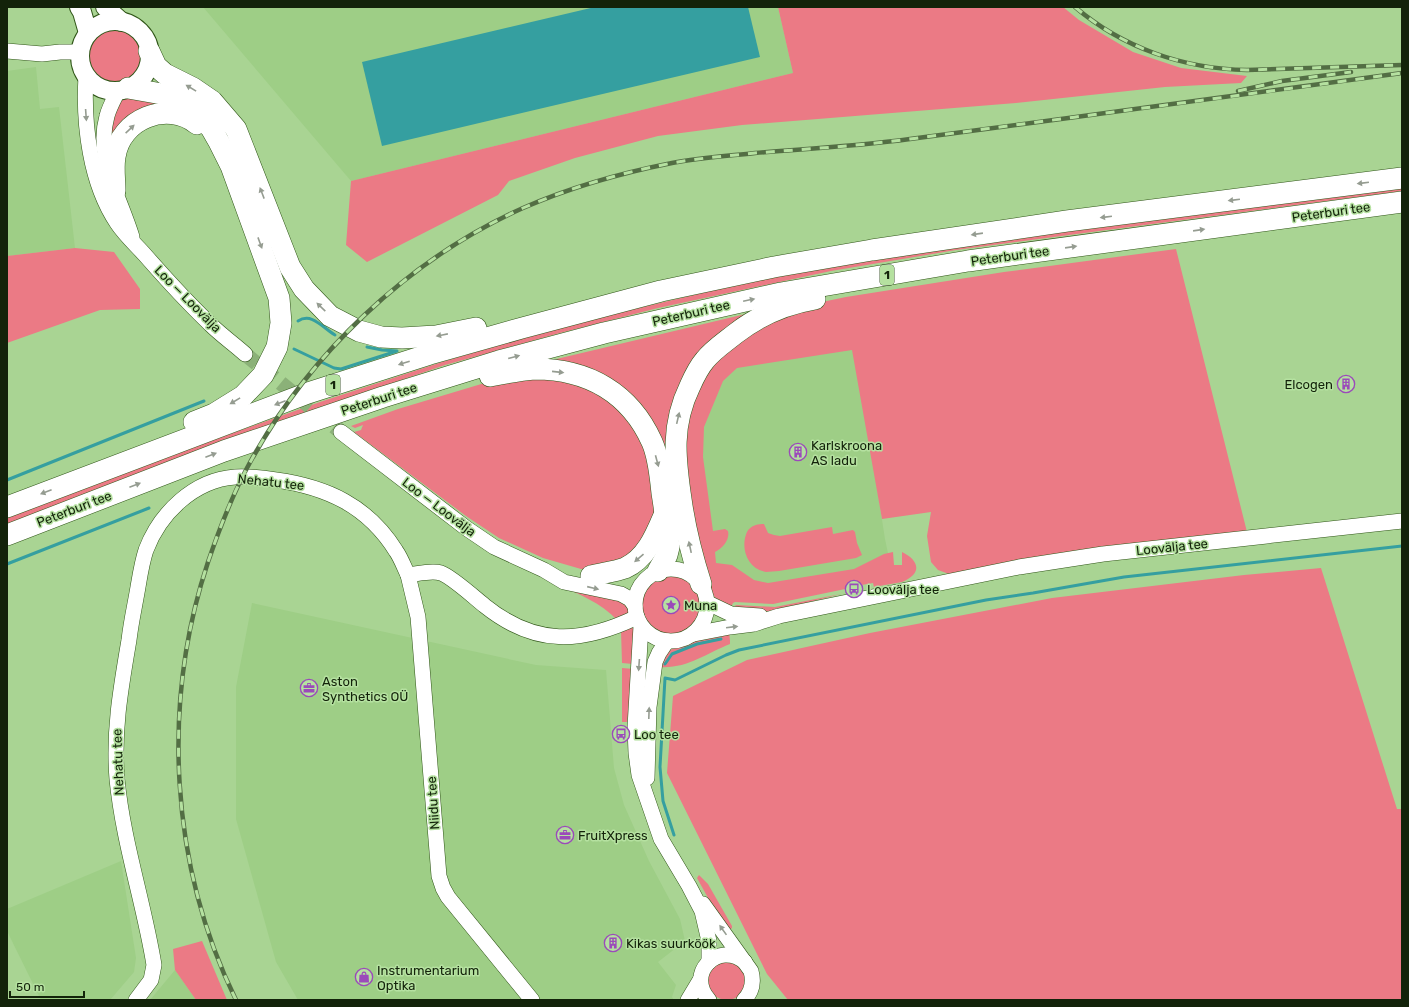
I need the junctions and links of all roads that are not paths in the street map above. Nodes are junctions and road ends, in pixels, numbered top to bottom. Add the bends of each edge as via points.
1 (79, 7) edge
2 (105, 7) edge
3 (122, 22) junction
4 (88, 33) junction
5 (7, 51) edge
6 (149, 51) junction
7 (80, 52) junction
8 (86, 76) junction
9 (123, 90) junction
10 (219, 142) junction
11 (1402, 178) edge
12 (115, 191) junction
13 (1402, 202) edge
14 (134, 242) junction
15 (968, 261) junction
16 (589, 310) junction
17 (245, 354) tunnel mouth
18 (383, 397) junction
19 (342, 432) tunnel mouth
20 (83, 478) junction
21 (7, 507) edge
22 (665, 512) junction
23 (1402, 521) edge
24 (7, 535) edge
25 (544, 570) junction
26 (653, 574) junction
27 (408, 575) junction
28 (591, 576) junction
29 (704, 594) junction
30 (780, 616) junction
31 (638, 617) junction
32 (694, 634) junction
33 (667, 641) junction
34 (646, 794) junction
35 (689, 886) junction
36 (709, 962) junction
37 (745, 962) junction
38 (700, 980) junction
39 (750, 997) edge
40 (136, 1000) edge
41 (532, 1000) edge
42 (688, 1000) edge
43 (709, 1000) edge

1 - 4 main road
2 - 3 main road
3 - 4 main road via 104,23
3 - 6 main road via 141,33
4 - 7 main road
5 - 7 street via 42,54
6 - 9 main road via 149,63 145,73 138,82
16 -> 6 highway via 558,306 466,330 436,336 402,338 381,337 359,331 341,322 321,307 304,289 290,267 236,129 212,101 165,74 156,66
7 - 8 main road via 81,65
8 - 9 main road via 100,88 109,91
8 -> 14 street, Loo — Loovälja via 88,144 94,171 117,223
9 - 10 highway via 162,94 186,104 198,113
9 - 12 street, Loo — Loovälja via 107,115 103,136 104,156
12 -> 10 highway via 114,157 126,132 140,120 157,114 178,114 194,121
10 -> 20 highway via 234,173 279,298 281,323 277,347 263,375 243,396 214,414 145,442
11 -> 16 highway, Peterburi tee / 1 via 872,250 661,290
12 - 14 street, Loo — Loovälja
15 -> 13 highway, Peterburi tee / 1
14 - 17 street, Loo — Loovälja via 211,324
18 -> 15 highway, Peterburi tee / 1 via 499,361 686,313 781,293
29 -> 15 highway via 685,522 676,468 676,447 677,423 684,398 705,360 745,326 775,311 800,302 933,277
16 -> 20 highway, Peterburi tee / 1 via 430,354 308,393
18 -> 22 highway via 414,399 513,371 536,369 573,373 599,383 631,407 643,425 659,466
24 -> 18 highway, Peterburi tee / 1 via 224,451
19 - 25 street, Loo — Loovälja via 466,528 494,547
20 -> 21 highway, Peterburi tee / 1
22 - 26 highway via 669,547 665,560
22 -> 28 highway via 658,531 645,552 632,564
23 - 30 street, Loovälja tee via 1103,554 1020,567
25 - 28 street, Loo — Loovälja
25 -> 31 street, Loo — Loovälja via 564,582 621,594 630,599
26 - 28 street, Loo — Loovälja via 623,578
26 - 29 street via 667,569 686,572 695,577
26 - 31 street via 640,585 636,595
27 - 31 street via 441,573 508,623 540,635 583,636
27 - 40 street, Nehatu tee via 396,551 367,517 335,495 293,482 233,477 204,485 178,502 154,532 146,551 141,574 116,730 120,804 154,966 151,980
27 - 41 street, Niidu tee via 419,623 439,876 448,897
29 - 30 street, Loovälja tee via 731,614
29 - 32 street via 706,614 702,625
32 -> 30 street, Loovälja tee via 754,624
31 - 33 street via 648,633
31 -> 34 street via 636,753
32 - 33 street via 676,641
34 -> 33 street via 649,707 655,662
34 - 35 street via 662,839
35 - 36 street via 702,911 710,941
37 -> 35 street
36 - 37 street via 717,956 727,955
36 - 38 street
37 - 39 street via 752,976
38 - 42 street
38 - 43 street via 702,991

